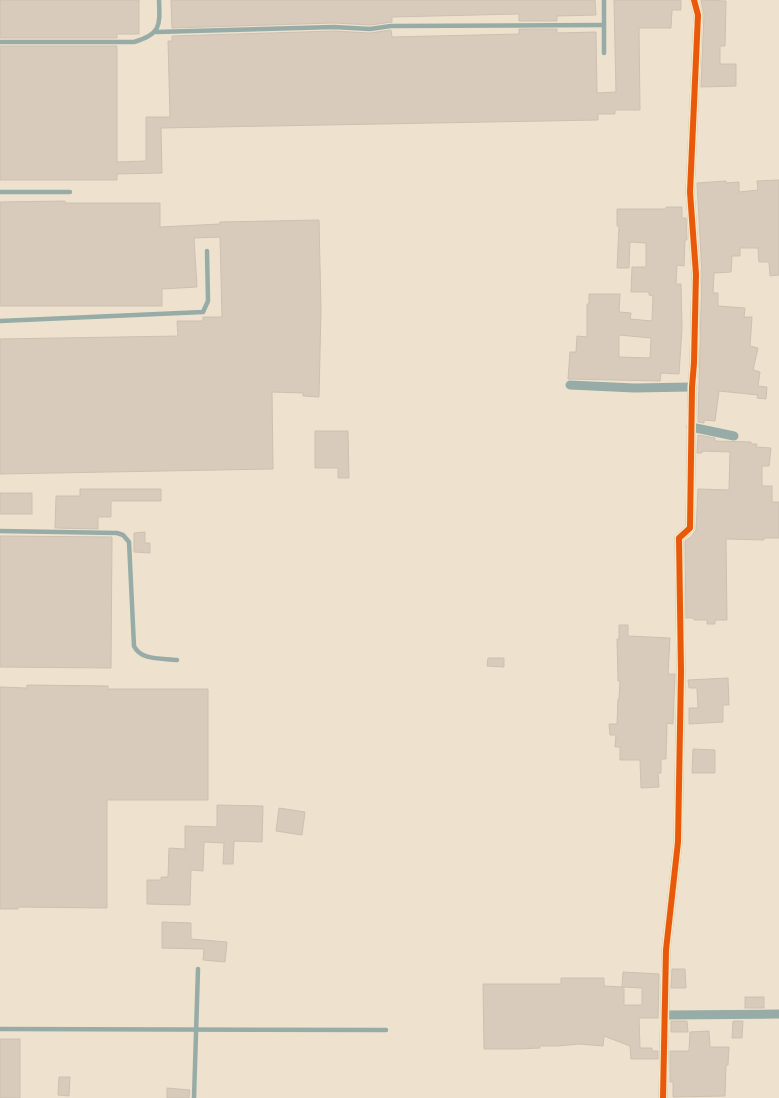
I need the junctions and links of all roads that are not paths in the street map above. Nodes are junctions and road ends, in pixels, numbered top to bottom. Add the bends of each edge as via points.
1 (159, 0) edge
2 (604, 0) edge
3 (694, 0) edge
4 (604, 25) junction
5 (156, 32) junction
6 (0, 42) edge
7 (604, 53) dead end
8 (0, 192) edge
9 (70, 192) dead end
10 (207, 251) dead end
11 (0, 321) edge
12 (570, 384) dead end
13 (692, 387) junction
14 (691, 428) junction
15 (734, 436) dead end
16 (0, 531) edge
17 (177, 660) dead end
18 (198, 969) dead end
19 (779, 1014) edge
20 (665, 1015) junction
21 (0, 1029) edge
22 (196, 1029) junction
23 (386, 1030) dead end
24 (194, 1098) edge
25 (663, 1098) edge

1 - 5 lane
2 - 4 lane
3 - 13 street via 698,15 690,192 696,274
4 - 5 lane
4 - 7 lane
5 - 6 lane via 134,42
8 - 9 lane
10 - 11 lane via 208,301 203,312
12 - 13 street
13 - 14 street
14 - 15 street
14 - 20 street via 690,528 678,538 681,672 678,842 666,950
16 - 17 lane via 123,535 129,542 134,646 144,656
18 - 22 lane
19 - 20 street
20 - 25 street
21 - 22 lane
22 - 23 lane
22 - 24 lane

